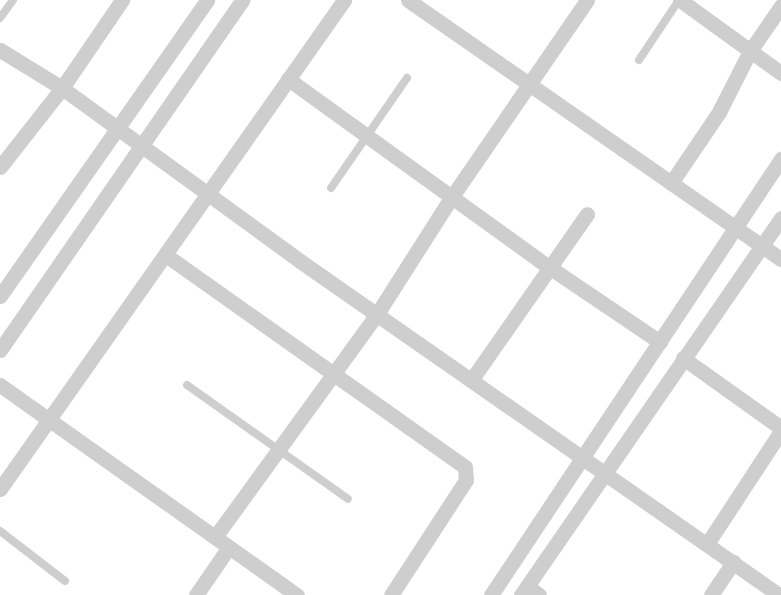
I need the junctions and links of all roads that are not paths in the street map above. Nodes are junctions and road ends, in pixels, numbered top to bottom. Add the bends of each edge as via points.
1 (13, 0) edge
2 (122, 0) edge
3 (207, 0) edge
4 (242, 0) edge
5 (344, 0) edge
6 (408, 0) edge
7 (587, 0) edge
8 (680, 0) edge
9 (781, 6) edge
10 (0, 18) edge
11 (0, 50) edge
12 (750, 51) junction
13 (639, 60) dead end
14 (781, 73) edge
15 (407, 78) dead end
16 (288, 79) junction
17 (528, 84) junction
18 (62, 88) junction
19 (118, 128) junction
20 (367, 135) junction
21 (144, 146) junction
22 (781, 159) edge
23 (0, 167) edge
24 (670, 183) junction
25 (331, 188) dead end
26 (210, 195) junction
27 (451, 198) junction
28 (587, 214) dead end
29 (781, 218) edge
30 (738, 226) junction
31 (764, 246) junction
32 (167, 256) junction
33 (781, 259) edge
34 (549, 267) junction
35 (0, 296) edge
36 (378, 314) junction
37 (660, 342) junction
38 (0, 350) edge
39 (683, 358) junction
40 (334, 374) junction
41 (472, 378) junction
42 (0, 385) edge
43 (187, 385) dead end
44 (48, 419) junction
45 (781, 429) edge
46 (279, 447) junction
47 (582, 457) junction
48 (604, 471) junction
49 (0, 489) edge
50 (348, 499) dead end
51 (0, 531) edge
52 (214, 537) junction
53 (707, 544) junction
54 (229, 547) junction
55 (733, 562) junction
56 (65, 581) dead end
57 (529, 592) edge
58 (196, 595) edge
59 (297, 595) edge
60 (390, 595) edge
61 (491, 595) edge
62 (711, 595) edge
63 (779, 595) edge

1 - 10 lane
2 - 18 street
3 - 19 street
4 - 21 street
5 - 16 street
6 - 17 street
7 - 17 street
8 - 12 street
8 - 13 lane
9 - 12 street
11 - 18 street
12 - 14 street
12 - 24 street via 725,102
15 - 20 lane
16 - 20 street
16 - 26 street
17 - 24 street
17 - 27 street
18 - 19 street
18 - 23 street
19 - 21 street
19 - 35 street
20 - 25 lane
20 - 27 street
21 - 26 street
21 - 38 street
22 - 30 street
24 - 30 street
26 - 32 street
26 - 36 street
27 - 34 street
27 - 36 street
28 - 34 street
29 - 31 street
30 - 31 street
30 - 37 street
31 - 33 street
31 - 39 street
32 - 40 street
32 - 44 street
34 - 37 street
34 - 41 street
36 - 40 street
36 - 41 street
37 - 47 street
39 - 45 street
39 - 48 street
40 - 46 street
40 - 60 street via 428,438 466,471 466,480
41 - 47 street
42 - 44 street
43 - 46 lane
44 - 49 street
44 - 52 street
45 - 53 street
46 - 50 lane
46 - 52 street
47 - 48 street
47 - 61 street
48 - 53 street
48 - 57 street
51 - 56 lane
52 - 54 street
53 - 55 street
54 - 58 street
54 - 59 street
55 - 62 street
55 - 63 street

